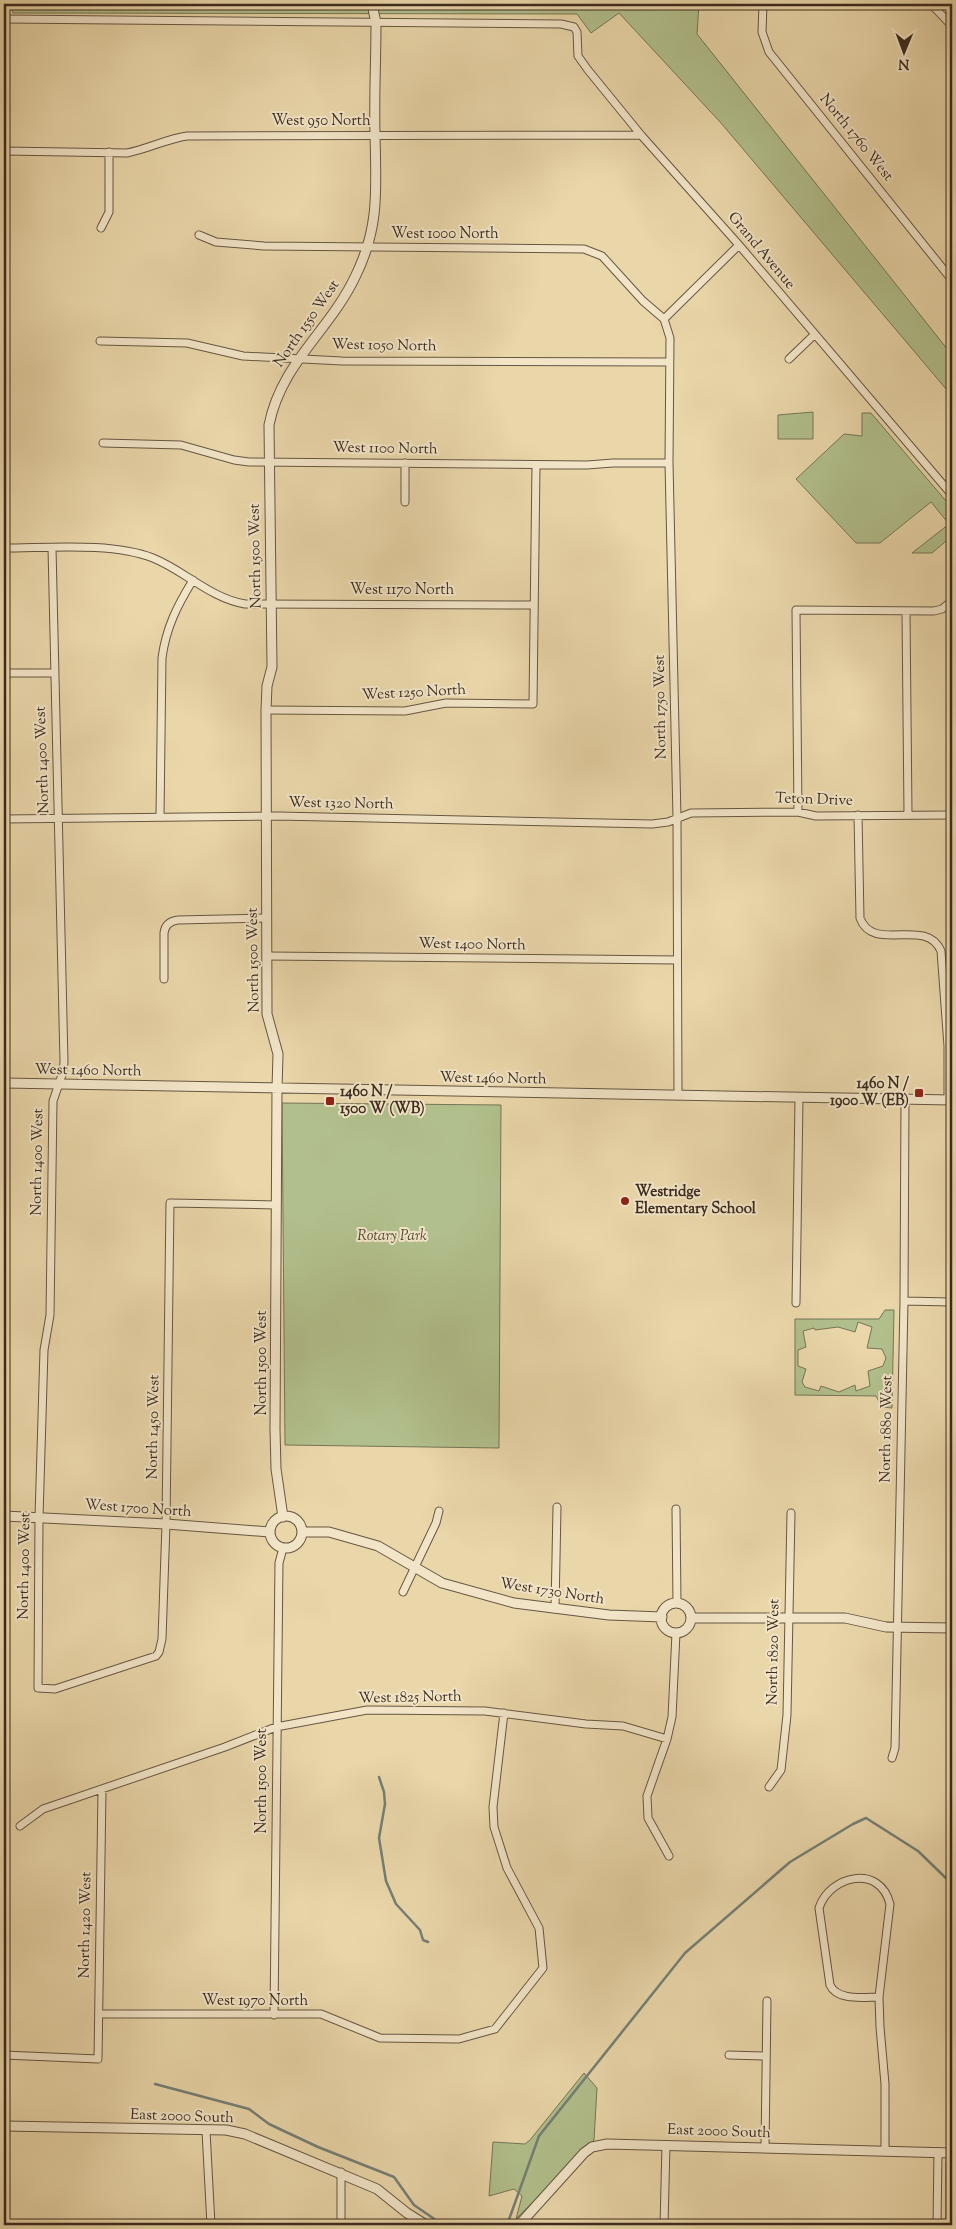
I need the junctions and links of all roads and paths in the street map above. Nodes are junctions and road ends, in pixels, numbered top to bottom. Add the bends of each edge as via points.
1 (372, 4) edge
2 (763, 4) edge
3 (931, 4) edge
4 (4, 19) edge
5 (376, 23) junction
6 (952, 26) edge
7 (375, 134) junction
8 (641, 135) junction
9 (4, 151) edge
10 (109, 152) junction
11 (101, 228) dead end
12 (199, 235) dead end
13 (738, 245) junction
14 (368, 247) junction
15 (952, 280) edge
16 (664, 319) junction
17 (814, 335) junction
18 (100, 342) dead end
19 (299, 358) junction
20 (789, 359) dead end
21 (669, 362) junction
22 (103, 444) dead end
23 (269, 462) junction
24 (405, 463) junction
25 (536, 464) junction
26 (669, 464) junction
27 (952, 495) edge
28 (405, 502) dead end
29 (4, 548) edge
30 (52, 548) junction
31 (193, 580) junction
32 (952, 601) edge
33 (270, 603) junction
34 (534, 605) junction
35 (906, 612) junction
36 (4, 673) edge
37 (55, 673) junction
38 (266, 710) junction
39 (798, 812) junction
40 (908, 814) junction
41 (858, 815) junction
42 (952, 815) edge
43 (266, 816) junction
44 (59, 817) junction
45 (160, 817) junction
46 (677, 818) junction
47 (4, 819) edge
48 (267, 918) junction
49 (267, 956) junction
50 (677, 960) junction
51 (164, 979) dead end
52 (4, 1084) edge
53 (57, 1084) junction
54 (277, 1089) junction
55 (678, 1095) junction
56 (799, 1098) junction
57 (905, 1099) junction
58 (950, 1100) edge
59 (276, 1205) junction
60 (904, 1301) junction
61 (952, 1302) edge
62 (796, 1303) dead end
63 (556, 1507) dead end
64 (676, 1509) dead end
65 (439, 1511) dead end
66 (791, 1513) dead end
67 (4, 1516) edge
68 (39, 1517) junction
69 (283, 1517) junction
70 (166, 1524) junction
71 (270, 1532) junction
72 (302, 1532) junction
73 (283, 1548) junction
74 (415, 1567) junction
75 (403, 1592) dead end
76 (677, 1603) junction
77 (555, 1609) junction
78 (662, 1618) junction
79 (691, 1618) junction
80 (788, 1618) junction
81 (897, 1627) junction
82 (952, 1628) edge
83 (676, 1632) junction
84 (159, 1652) joint
85 (504, 1713) junction
86 (276, 1727) junction
87 (667, 1739) junction
88 (892, 1758) dead end
89 (769, 1788) dead end
90 (102, 1790) junction
91 (20, 1826) dead end
92 (670, 1856) dead end
93 (880, 1997) junction
94 (767, 2001) dead end
95 (99, 2014) junction
96 (274, 2015) junction
97 (4, 2055) edge
98 (729, 2055) dead end
99 (766, 2056) junction
100 (4, 2126) edge
101 (206, 2131) junction
102 (666, 2144) junction
103 (764, 2147) junction
104 (885, 2150) junction
105 (938, 2152) junction
106 (952, 2152) edge
107 (341, 2172) junction
108 (211, 2225) edge
109 (340, 2225) edge
110 (426, 2225) edge
111 (519, 2225) edge
112 (664, 2225) edge
113 (937, 2225) edge

1 - 5 street, North 1550 West
2 - 15 street, North 1760 West via 762,32 769,52
3 - 6 street
4 - 5 street
5 - 7 street, North 1550 West
5 - 8 street, Grand Avenue via 570,25 576,29 578,56
7 - 8 street, West 950 North
7 - 10 street, West 950 North via 187,136 143,150
7 - 14 street, North 1550 West via 376,200
8 - 13 street, Grand Avenue
9 - 10 street, West 950 North
10 - 11 street via 109,212
12 - 14 street, West 1000 North via 216,242 246,245
13 - 16 street
13 - 17 street, Grand Avenue
14 - 16 street, West 1000 North via 584,249 602,256
14 - 19 street, North 1550 West via 340,305
16 - 21 street, North 1750 West via 670,338
17 - 20 street
17 - 27 street, Grand Avenue
18 - 19 street, West 1050 North via 186,343 243,356
19 - 21 street, West 1050 North
19 - 23 street, North 1550 West via 284,380 272,412
21 - 26 street, North 1750 West
22 - 23 street, West 1100 North via 181,445 234,460
23 - 24 street, West 1100 North
23 - 33 street, North 1500 West
24 - 25 street, West 1100 North
24 - 28 street
25 - 26 street, West 1100 North
25 - 34 street
26 - 46 street, North 1750 West
29 - 30 street, West 1170 North
30 - 31 street, West 1170 North via 111,549 136,553 168,564
30 - 37 street, North 1400 West
31 - 33 street, West 1170 North via 233,602
31 - 45 street via 174,612 164,640
32 - 35 street via 938,611
33 - 34 street, West 1170 North
33 - 38 street, North 1500 West via 272,667
34 - 38 street, West 1250 North via 533,704 446,703 405,711
35 - 39 street via 796,610
35 - 40 street
36 - 37 street
37 - 44 street, North 1400 West
38 - 43 street, North 1500 West
39 - 41 street, Teton Drive via 816,816
39 - 46 street, Teton Drive via 691,813
40 - 41 street, Teton Drive
40 - 42 street, Teton Drive
41 - 58 street via 860,918 866,929 875,934 925,935 935,940 941,950
43 - 45 street, West 1320 North
43 - 46 street, West 1320 North via 643,824
43 - 48 street, North 1500 West
44 - 45 street, West 1320 North
44 - 47 street, West 1320 North
44 - 53 street, North 1400 West via 64,1062
46 - 50 street, North 1750 West
48 - 49 street, North 1500 West
48 - 51 street via 178,920 169,923 164,933
49 - 50 street, West 1400 North
49 - 54 street, North 1500 West via 267,1014 278,1054
50 - 55 street, North 1750 West
52 - 53 street, West 1460 North
53 - 54 street, West 1460 North
53 - 68 street, North 1400 West via 53,1101 50,1314 44,1350
54 - 55 street, West 1460 North
54 - 59 street, North 1500 West
55 - 56 street, West 1460 North
56 - 57 street, West 1460 North
56 - 62 street
57 - 58 street, West 1460 North
57 - 60 street, North 1880 West
59 - 69 street, North 1500 West via 275,1437
59 - 70 street, North 1450 West via 170,1203
60 - 61 street
60 - 81 street, North 1880 West
63 - 77 street
64 - 76 street
65 - 74 street
66 - 80 street, North 1820 West
67 - 68 street, West 1700 North
68 - 70 street, West 1700 North
68 - 84 street, North 1400 West via 38,1688 55,1689 156,1656
69 - 71 street via 274,1522
69 - 72 street via 294,1518
70 - 71 street, West 1700 North
70 - 84 street, North 1450 West
71 - 73 street via 274,1542
72 - 73 street via 294,1546
72 - 74 street, West 1730 North via 329,1532 378,1546
73 - 86 street, North 1500 West via 279,1564
74 - 75 street
74 - 77 street, West 1730 North via 442,1583 514,1603
76 - 78 street via 666,1607
76 - 79 street via 687,1608
77 - 78 street, West 1730 North
78 - 83 street via 666,1628
79 - 80 street
79 - 83 street via 687,1628
80 - 81 street via 845,1618
80 - 89 street, North 1820 West via 787,1715 781,1770
81 - 82 street
81 - 88 street, North 1880 West via 895,1748
83 - 87 street via 672,1717
85 - 86 street, West 1825 North via 368,1710
85 - 87 street, West 1825 North via 623,1726
85 - 96 street, West 1970 North via 493,1807 494,1827 507,1868 539,1928 543,1968 495,2029 459,2039 380,2038 321,2014
86 - 90 street, West 1825 North
86 - 96 street, North 1500 West
87 - 92 street via 647,1796 648,1818
90 - 91 street, West 1825 North via 43,1809
90 - 95 street, North 1420 West
93 - 93 street via 890,1904 888,1895 881,1888 867,1879 856,1877 826,1894 818,1908 830,1985 843,1996
93 - 104 street via 886,2090
94 - 99 street
95 - 96 street, West 1970 North
95 - 97 street, North 1420 West via 98,2060
98 - 99 street
99 - 103 street
100 - 101 street, East 2000 South
101 - 107 street, East 2000 South via 226,2130 245,2134
101 - 108 street
102 - 103 street, East 2000 South
102 - 111 street, East 2000 South via 607,2144 592,2148 574,2162
102 - 112 street
103 - 104 street, East 2000 South
104 - 105 street, East 2000 South
105 - 106 street, East 2000 South
105 - 113 street
107 - 109 street
107 - 110 street, East 2000 South via 377,2189

